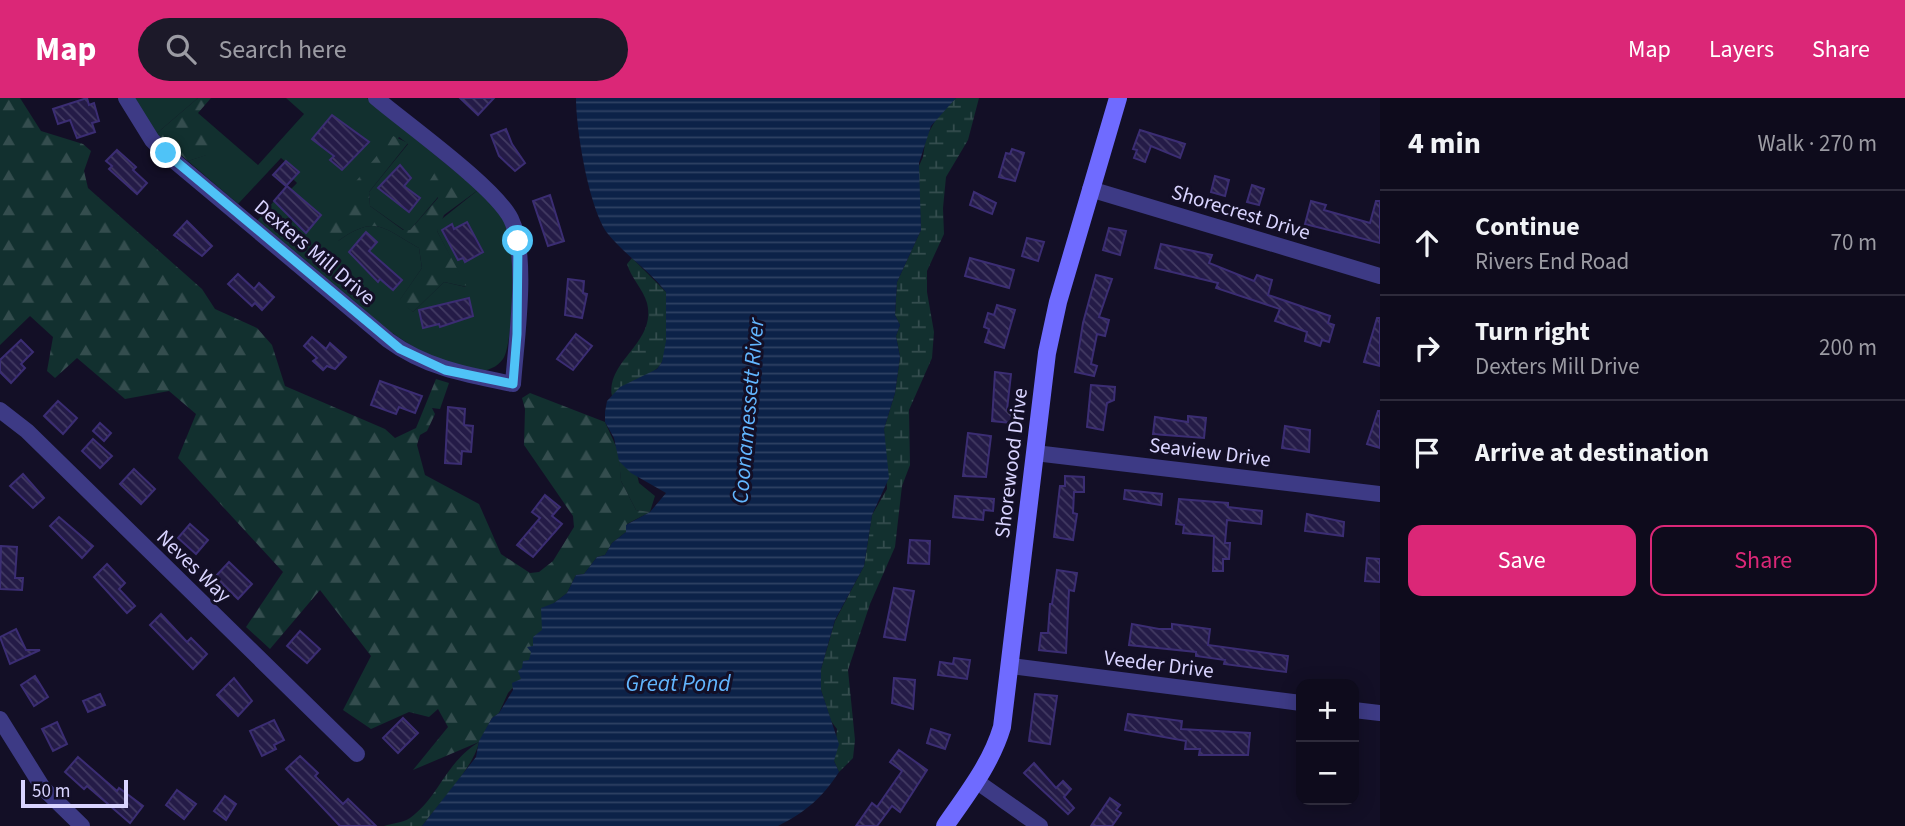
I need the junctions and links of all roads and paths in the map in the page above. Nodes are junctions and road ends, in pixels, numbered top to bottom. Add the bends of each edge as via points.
1 (126, 98) edge
2 (376, 98) edge
3 (1118, 98) edge
4 (1090, 188) junction
5 (1380, 276) edge
6 (0, 410) edge
7 (1035, 453) junction
8 (1380, 494) edge
9 (1011, 666) junction
10 (1296, 702) edge
11 (1359, 711) edge
12 (1380, 713) edge
13 (0, 719) edge
14 (357, 754) dead end
15 (976, 781) junction
16 (82, 826) edge
17 (945, 826) edge
18 (1040, 826) edge

1 - 2 street, Dexters Mill Drive via 152,140 166,153 388,341 445,370 513,384 519,256 512,222 494,196
3 - 4 street, Shorewood Drive
4 - 5 street, Shorecrest Drive
4 - 7 street, Shorewood Drive via 1047,352
6 - 14 street, Neves Way via 27,431
7 - 8 street, Seaview Drive
7 - 9 street, Shorewood Drive
9 - 10 street, Veeder Drive
9 - 15 street, Shorewood Drive via 995,750
11 - 12 street
13 - 16 street via 43,788
15 - 17 street, Shorewood Drive
15 - 18 street

